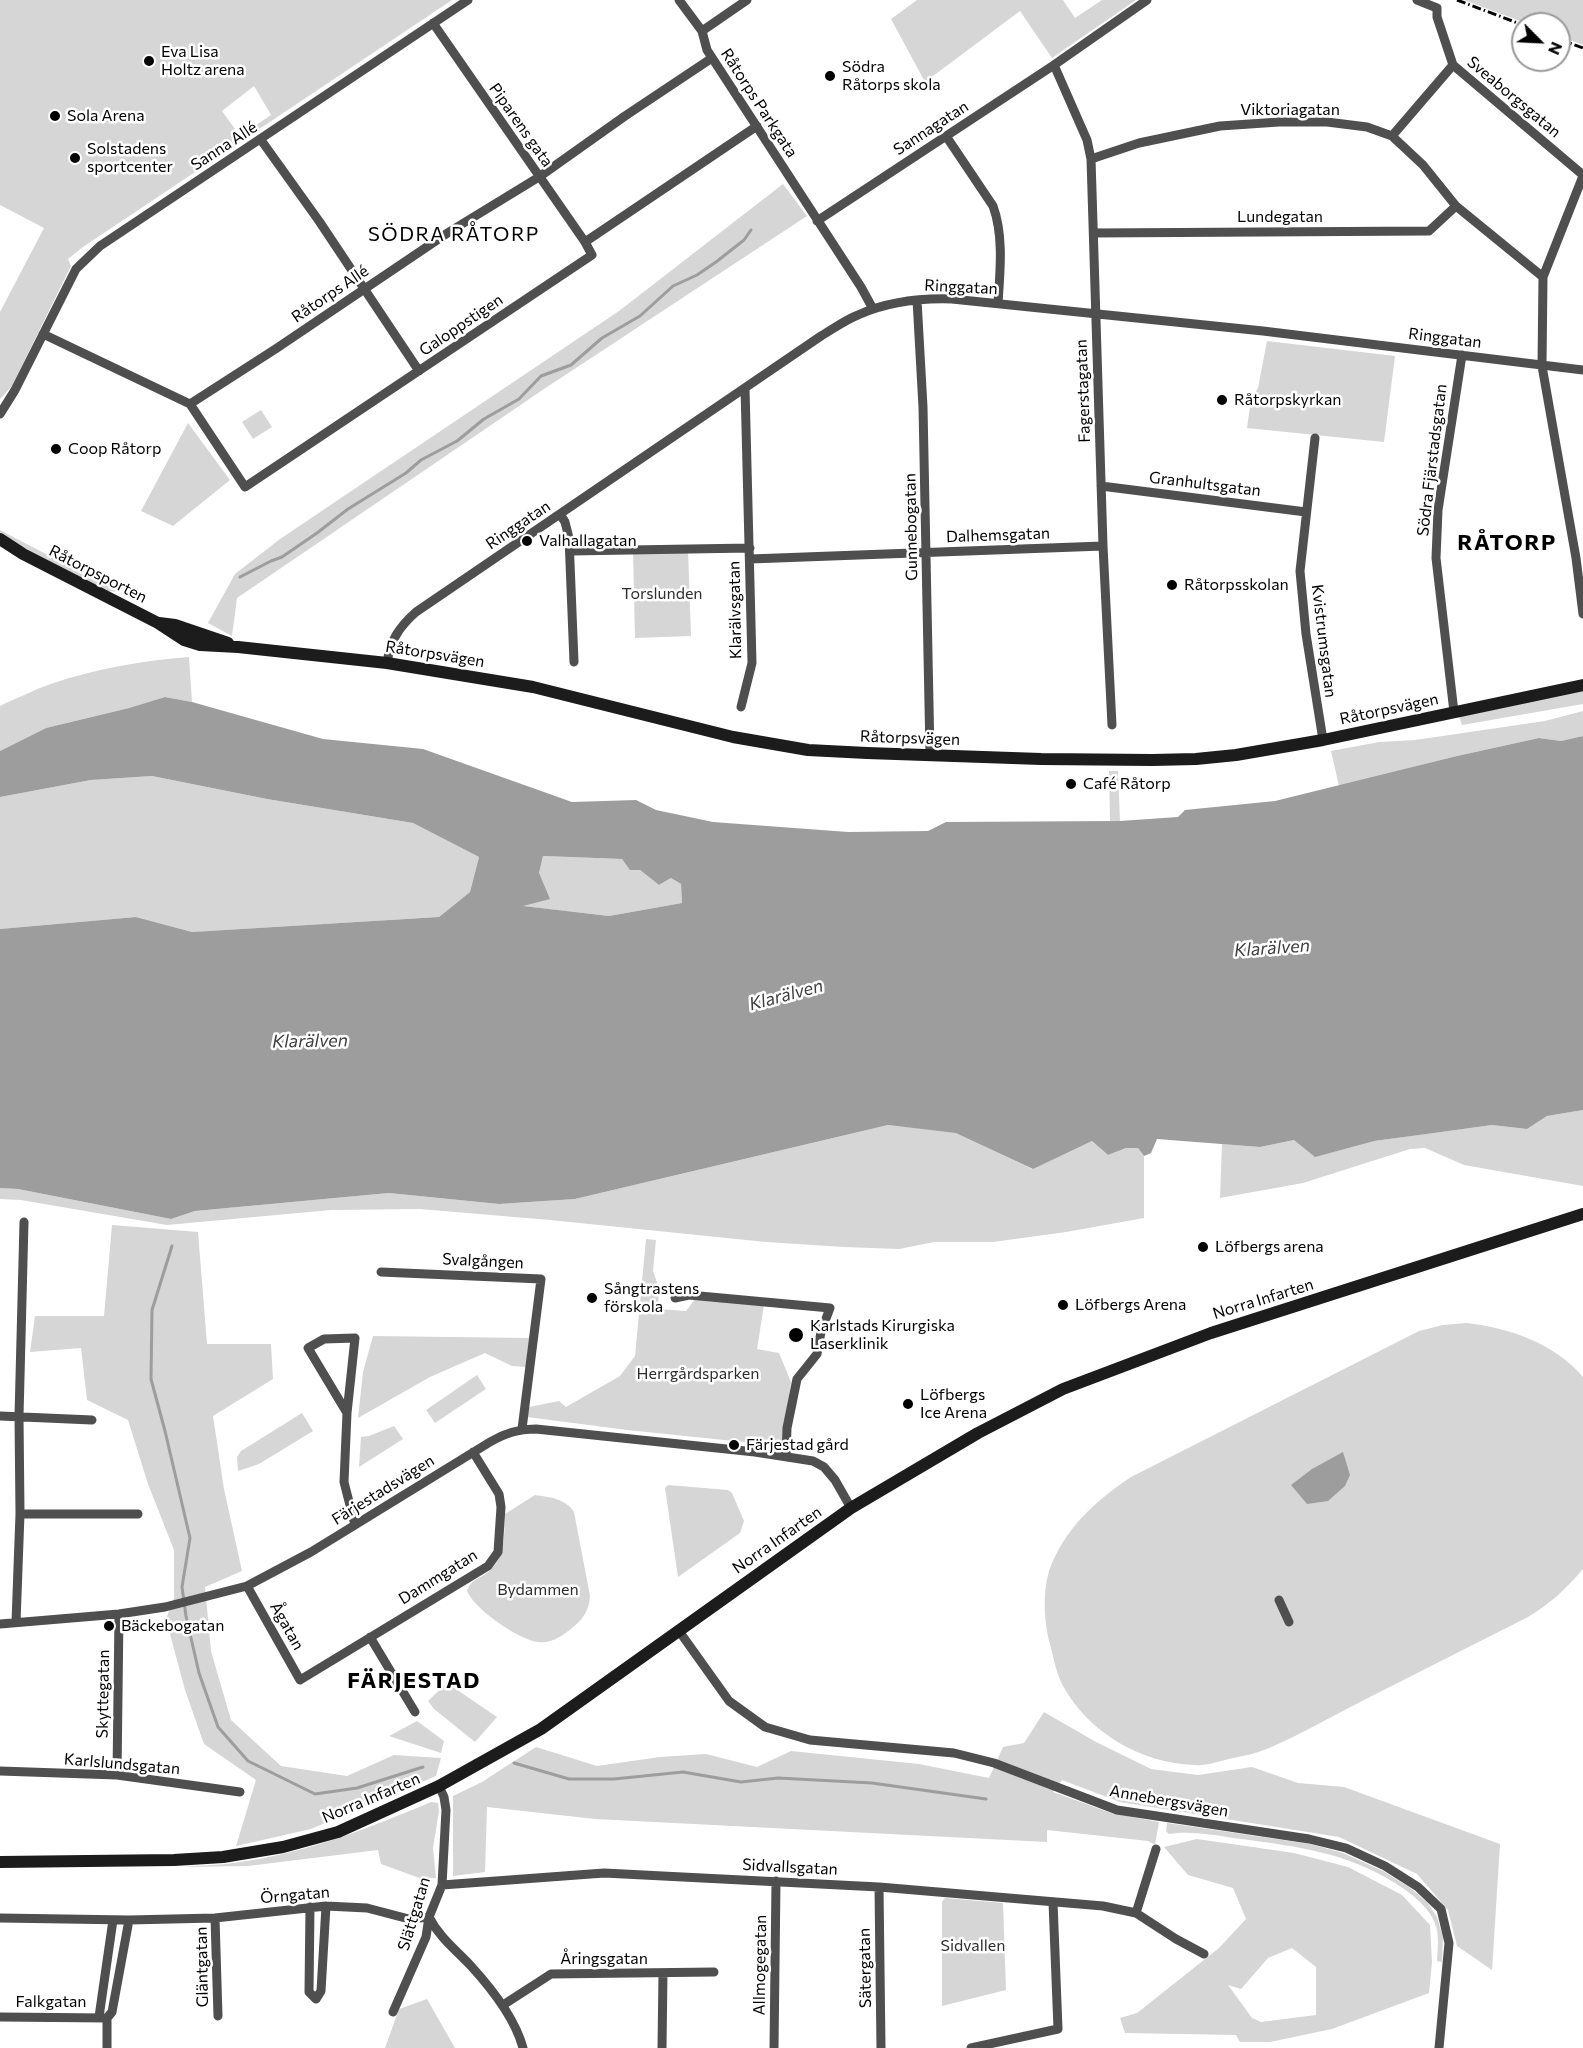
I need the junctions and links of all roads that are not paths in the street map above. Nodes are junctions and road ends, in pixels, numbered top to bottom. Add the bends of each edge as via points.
1 (468, 0) edge
2 (679, 0) edge
3 (747, 0) edge
4 (1148, 0) edge
5 (1417, 0) edge
6 (433, 23) junction
7 (702, 31) junction
8 (712, 58) junction
9 (1054, 65) junction
10 (1453, 65) junction
11 (757, 126) junction
12 (946, 136) junction
13 (1392, 136) junction
14 (261, 140) junction
15 (1091, 159) junction
16 (1583, 176) edge
17 (539, 177) junction
18 (1456, 206) junction
19 (817, 221) junction
20 (1094, 233) junction
21 (585, 242) junction
22 (1544, 277) junction
23 (365, 289) junction
24 (917, 300) junction
25 (998, 303) junction
26 (873, 309) junction
27 (1096, 313) junction
28 (43, 334) junction
29 (1462, 355) junction
30 (1542, 366) junction
31 (1583, 370) edge
32 (418, 371) junction
33 (745, 388) junction
34 (190, 404) junction
35 (0, 414) edge
36 (1315, 438) dead end
37 (1101, 486) junction
38 (1306, 512) junction
39 (560, 514) junction
40 (0, 539) edge
41 (1103, 546) junction
42 (750, 548) junction
43 (0, 549) edge
44 (570, 551) junction
45 (927, 553) junction
46 (23, 554) junction
47 (1579, 558) edge
48 (750, 559) junction
49 (1583, 614) edge
50 (238, 647) joint
51 (574, 662) dead end
52 (387, 663) junction
53 (1583, 685) edge
54 (741, 707) dead end
55 (1454, 712) junction
56 (1112, 724) dead end
57 (1323, 740) junction
58 (930, 754) junction
59 (1583, 1214) edge
60 (24, 1222) dead end
61 (381, 1272) dead end
62 (675, 1298) dead end
63 (347, 1413) junction
64 (0, 1416) edge
65 (19, 1416) junction
66 (92, 1420) dead end
67 (522, 1429) junction
68 (473, 1452) junction
69 (786, 1456) junction
70 (851, 1508) junction
71 (20, 1514) junction
72 (138, 1514) dead end
73 (355, 1525) junction
74 (247, 1586) junction
75 (1279, 1600) dead end
76 (119, 1614) junction
77 (16, 1622) junction
78 (1289, 1622) dead end
79 (0, 1624) edge
80 (679, 1631) junction
81 (370, 1637) junction
82 (300, 1680) joint
83 (415, 1712) dead end
84 (0, 1771) edge
85 (117, 1775) junction
86 (439, 1786) junction
87 (240, 1792) dead end
88 (1156, 1849) dead end
89 (0, 1862) edge
90 (776, 1881) junction
91 (442, 1885) junction
92 (879, 1887) junction
93 (1053, 1902) junction
94 (326, 1905) junction
95 (310, 1907) junction
96 (1136, 1912) junction
97 (429, 1917) junction
98 (0, 1918) edge
99 (215, 1918) junction
100 (113, 1920) junction
101 (129, 1920) junction
102 (1204, 1954) dead end
103 (714, 1972) dead end
104 (663, 1974) junction
105 (503, 2005) junction
106 (393, 2012) dead end
107 (218, 2016) dead end
108 (0, 2017) edge
109 (103, 2017) junction
110 (107, 2048) edge
111 (523, 2048) edge
112 (662, 2048) edge
113 (774, 2048) edge
114 (881, 2048) edge
115 (971, 2048) edge
116 (1439, 2048) edge

1 - 6 street, Sanna Allé
2 - 7 street, Råtorps Parkgata
3 - 7 street
4 - 9 street, Sannagatan
5 - 10 street via 1437,8
6 - 14 street, Sanna Allé
6 - 17 street, Piparens gata
7 - 8 street, Råtorps Parkgata
8 - 11 street, Råtorps Parkgata
8 - 17 street, Råtorps Allé
9 - 12 street, Sannagatan
9 - 15 street, Fagerstagatan via 1087,140
10 - 13 street
10 - 16 street, Sveaborgsgatan
11 - 19 street, Råtorps Parkgata
11 - 21 street
12 - 19 street, Sannagatan
12 - 25 street via 996,215
13 - 15 street, Viktoriagatan via 1367,127 1327,122 1244,124 1139,143
13 - 18 street, Viktoriagatan via 1424,165
14 - 23 street
14 - 28 street, Sanna Allé via 87,257 76,268
15 - 20 street, Fagerstagatan
16 - 22 street
17 - 21 street, Piparens gata
17 - 23 street, Råtorps Allé
18 - 20 street, Lundegatan via 1429,231
18 - 22 street, Viktoriagatan
19 - 26 street
20 - 27 street, Fagerstagatan
21 - 32 street, Galoppstigen via 592,255
22 - 30 street
23 - 32 street
23 - 34 street, Råtorps Allé
24 - 25 street, Ringgatan
24 - 26 street, Ringgatan
24 - 45 street, Gunnebogatan
25 - 27 street, Ringgatan
26 - 33 street, Ringgatan via 835,327
27 - 29 street, Ringgatan
27 - 37 street, Fagerstagatan
28 - 34 street
28 - 35 street, Sanna Allé
29 - 30 street, Ringgatan
29 - 55 street, Södra Fjärstadsgatan via 1438,510 1436,558
30 - 31 street, Ringgatan
30 - 47 street
32 - 34 street, Galoppstigen via 245,487
33 - 39 street, Ringgatan
33 - 42 street, Klarälvsgatan
36 - 38 street, Kvistrumsgatan
37 - 38 street, Granhultsgatan
37 - 41 street, Fagerstagatan
38 - 57 street, Kvistrumsgatan via 1300,571
39 - 44 street
39 - 52 street, Ringgatan via 416,612 392,639
40 - 46 street, Råtorpsporten
41 - 45 street, Dalhemsgatan
41 - 56 street, Fagerstagatan
42 - 44 street, Klarälvsgatan
42 - 48 street, Klarälvsgatan
43 - 46 street, Råtorpsporten
44 - 51 street
45 - 48 street, Dalhemsgatan
45 - 58 street, Gunnebogatan
46 - 50 street, Råtorpsporten via 184,640
47 - 49 street
48 - 54 street, Klarälvsgatan via 752,663
50 - 52 street, Råtorpsvägen
52 - 58 street, Råtorpsvägen via 533,687 772,745
53 - 55 street, Råtorpsvägen
55 - 57 street, Råtorpsvägen
57 - 58 street, Råtorpsvägen via 1186,759
59 - 70 street, Norra Infarten via 1210,1333 1063,1389 978,1433
60 - 65 street
61 - 67 street, Svalgången via 541,1279
62 - 69 street via 689,1295 830,1308 817,1354 797,1378
63 - 63 street via 355,1338 324,1339 308,1348
63 - 73 street via 344,1482
64 - 65 street
65 - 66 street
65 - 71 street
67 - 68 street, Färjestadsvägen via 505,1433
67 - 69 street, Färjestadsvägen
68 - 73 street, Färjestadsvägen
68 - 81 street, Dammgatan via 499,1494 498,1552 488,1566
69 - 70 street, Färjestadsvägen via 824,1467
70 - 80 street, Norra Infarten
71 - 72 street
71 - 77 street
73 - 74 street, Färjestadsvägen
74 - 76 street, Färjestadsvägen
74 - 82 street, Ågatan
75 - 78 street
76 - 77 street, Färjestadsvägen
76 - 85 street, Skyttegatan
77 - 79 street, Färjestadsvägen
80 - 86 street, Norra Infarten via 541,1729
80 - 116 street, Annebergsvägen via 729,1701 765,1727 810,1740 954,1753 994,1763 1117,1810 1308,1839 1346,1848 1385,1866 1418,1887 1441,1909 1449,1943
81 - 82 street, Dammgatan
81 - 83 street
84 - 85 street, Karlslundsgatan
85 - 87 street, Karlslundsgatan
86 - 89 street, Norra Infarten via 338,1832 283,1847 174,1860
86 - 91 street, Slättgatan via 446,1810
88 - 96 street
90 - 91 street, Sidvallsgatan via 604,1873
90 - 92 street, Sidvallsgatan
90 - 113 street, Allmogegatan
91 - 97 street, Slättgatan
92 - 93 street, Sidvallsgatan
92 - 114 street, Sätergatan
93 - 96 street, Sidvallsgatan
93 - 115 street via 1058,2029
94 - 95 street, Örngatan
94 - 95 street via 321,1990 316,1999 309,1992
94 - 97 street, Örngatan via 367,1908 408,1919
95 - 99 street, Örngatan
96 - 102 street, Sidvallsgatan
97 - 105 street via 436,1931
97 - 106 street, Slättgatan via 426,1936
98 - 100 street, Örngatan
99 - 101 street, Örngatan
99 - 107 street, Gläntgatan
100 - 101 street, Örngatan
100 - 109 street
101 - 109 street via 112,2012
103 - 104 street, Åringsgatan
104 - 105 street, Åringsgatan via 551,1974
104 - 112 street
105 - 111 street
108 - 109 street, Falkgatan
109 - 110 street, Falkgatan

